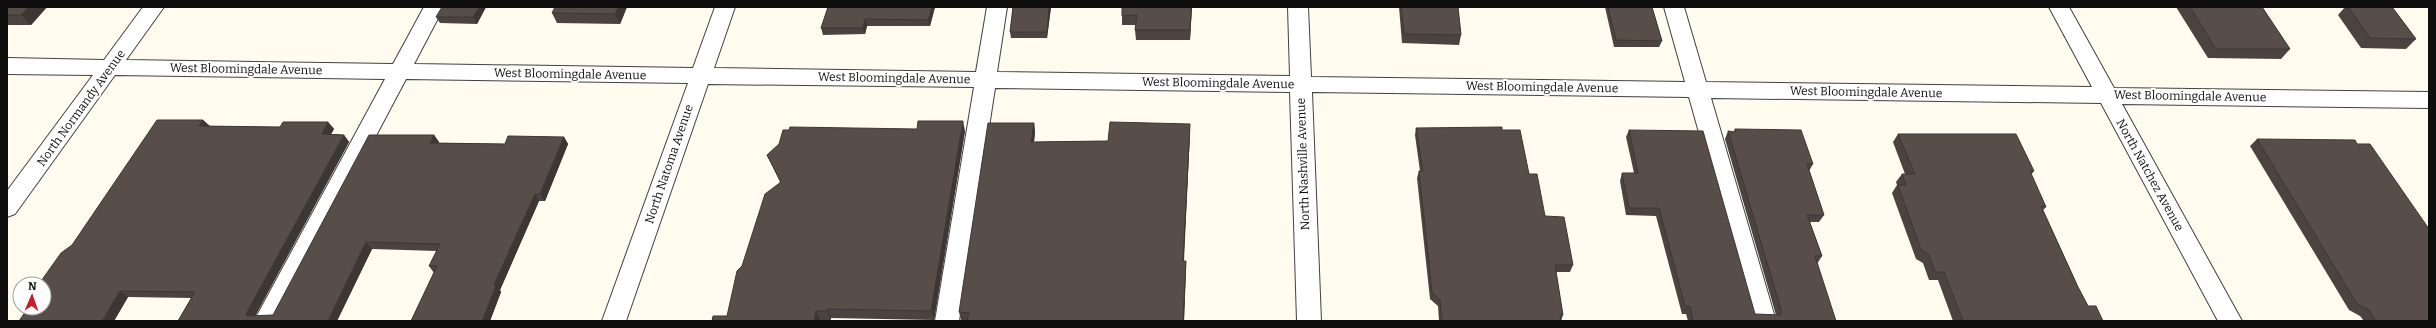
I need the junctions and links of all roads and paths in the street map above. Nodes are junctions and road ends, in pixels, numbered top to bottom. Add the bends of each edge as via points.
1 (154, 7) edge
2 (434, 7) edge
3 (724, 7) edge
4 (997, 7) edge
5 (1298, 7) edge
6 (1674, 7) edge
7 (2058, 7) edge
8 (7, 66) edge
9 (110, 68) junction
10 (400, 72) junction
11 (701, 76) junction
12 (986, 80) junction
13 (1300, 84) junction
14 (1698, 90) junction
15 (2107, 95) junction
16 (2429, 100) edge
17 (7, 208) edge
18 (266, 321) edge
19 (614, 321) edge
20 (947, 321) edge
21 (1309, 321) edge
22 (1764, 321) edge
23 (2230, 321) edge

1 - 9 street, North Normandy Avenue
2 - 10 street
3 - 11 street, North Natoma Avenue
4 - 12 street
5 - 13 street, North Nashville Avenue
6 - 14 street
7 - 15 street, North Natchez Avenue
8 - 9 street, West Bloomingdale Avenue
9 - 10 street, West Bloomingdale Avenue
9 - 17 street, North Normandy Avenue
10 - 11 street, West Bloomingdale Avenue
10 - 18 street
11 - 12 street, West Bloomingdale Avenue
11 - 19 street, North Natoma Avenue
12 - 13 street, West Bloomingdale Avenue
12 - 20 street
13 - 14 street, West Bloomingdale Avenue
13 - 21 street, North Nashville Avenue
14 - 15 street, West Bloomingdale Avenue
14 - 22 street
15 - 16 street, West Bloomingdale Avenue
15 - 23 street, North Natchez Avenue

